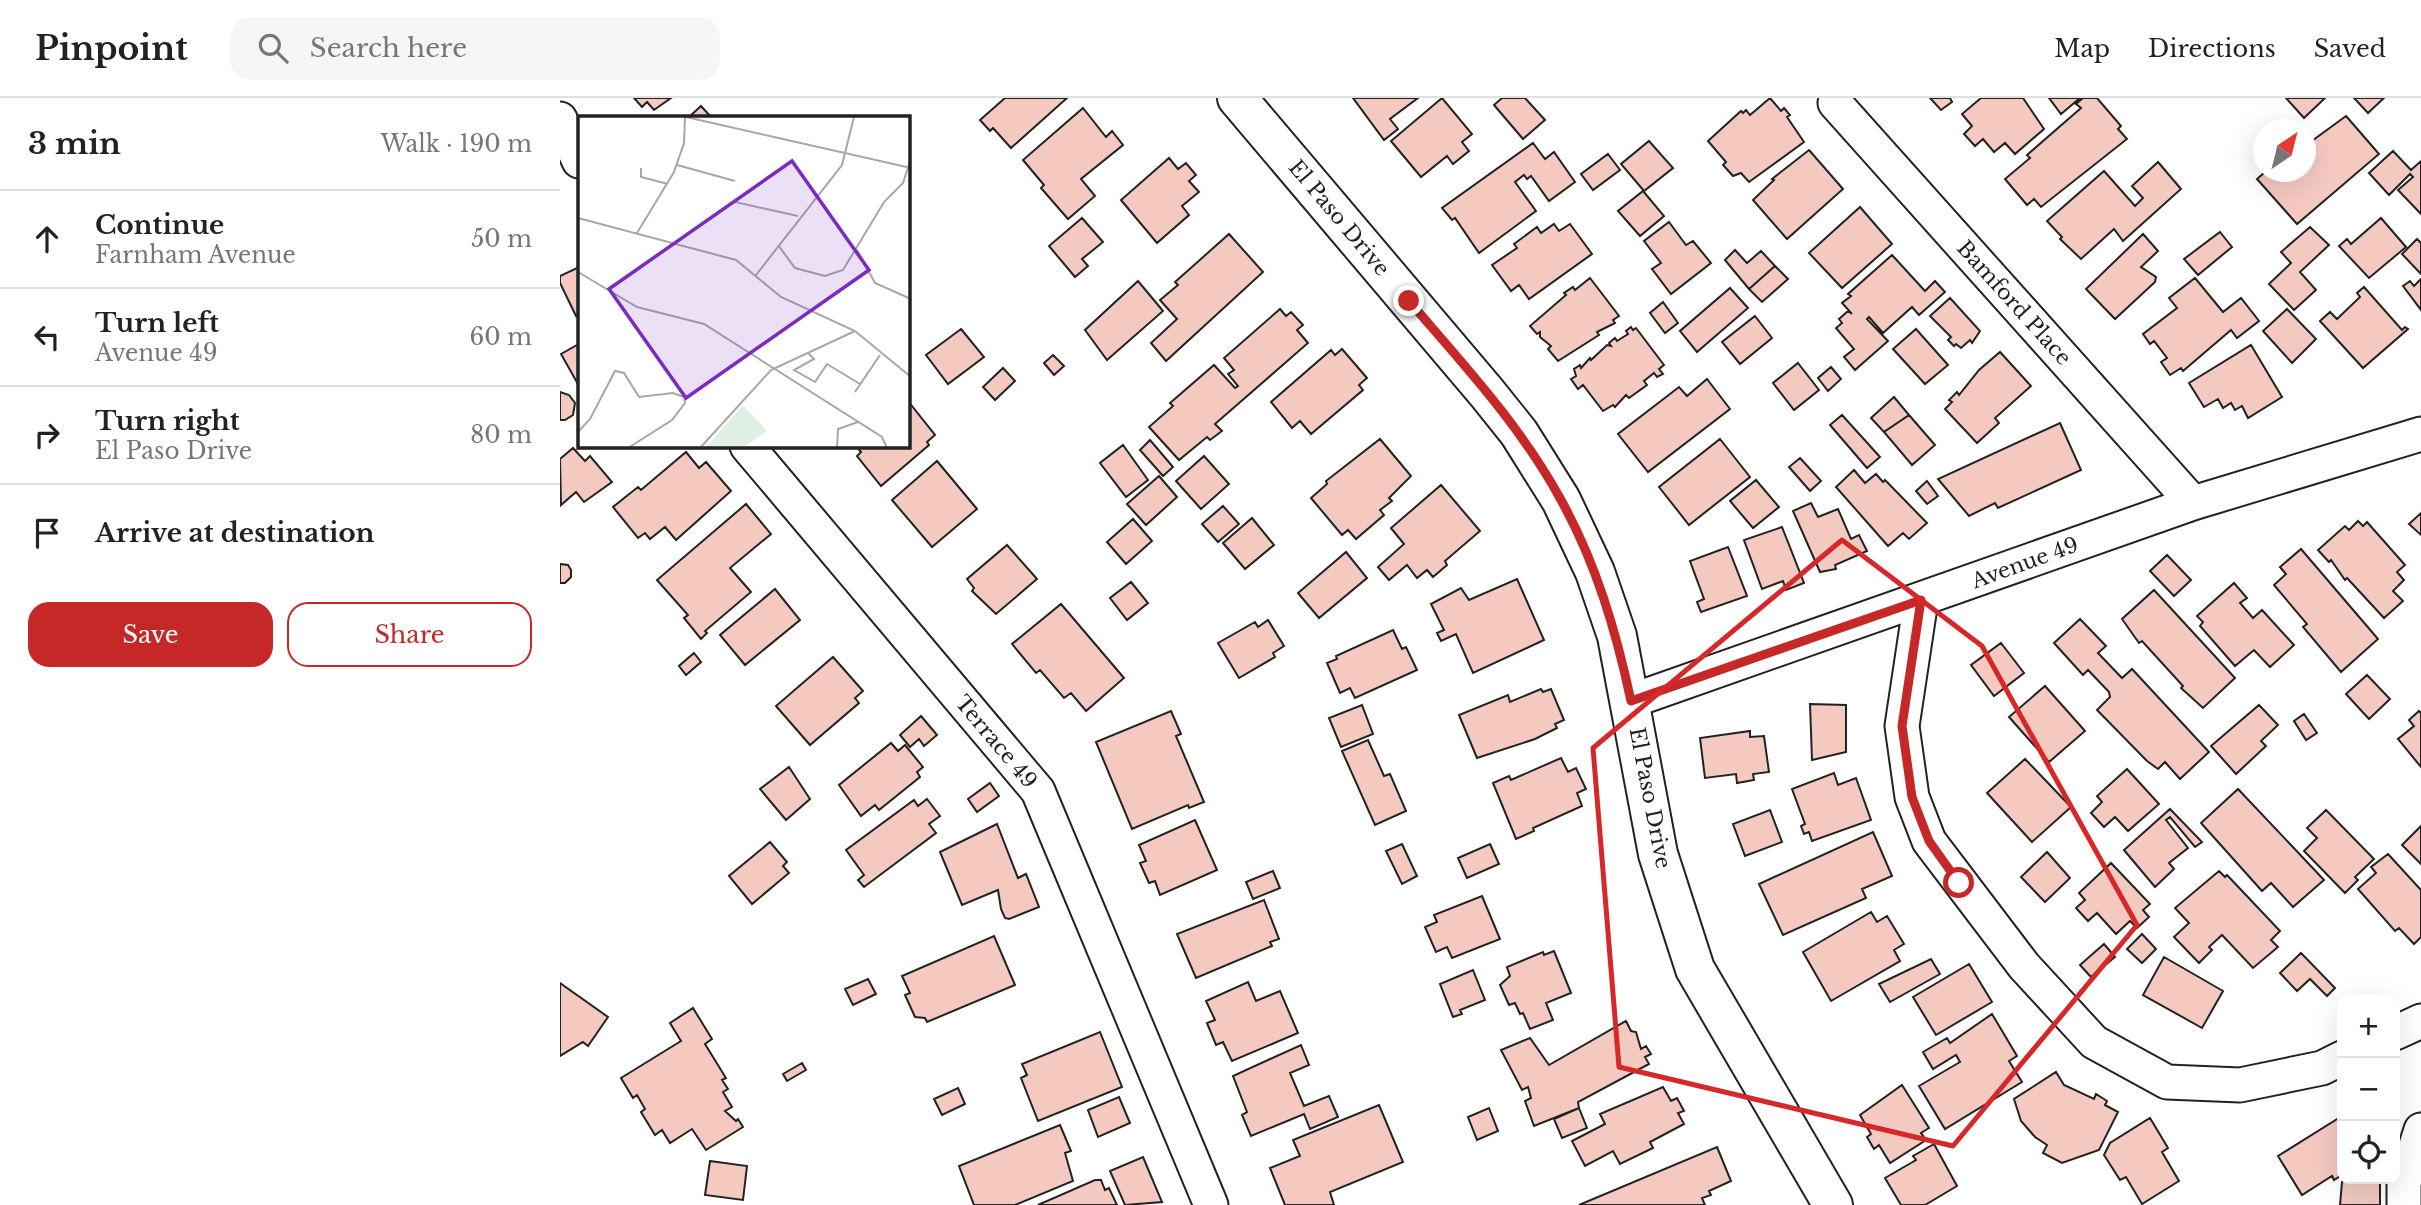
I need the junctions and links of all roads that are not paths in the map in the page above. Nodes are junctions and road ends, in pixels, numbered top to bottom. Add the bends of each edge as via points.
1 (1237, 98) edge
2 (1835, 103) dead end
3 (560, 119) edge
4 (578, 159) edge
5 (2421, 434) edge
6 (749, 448) edge
7 (2193, 503) junction
8 (1921, 600) junction
9 (1631, 701) junction
10 (2421, 1021) edge
11 (2400, 1031) edge
12 (2337, 1060) edge
13 (2421, 1129) edge
14 (1211, 1205) edge
15 (1833, 1205) edge
16 (2404, 1205) edge

1 - 9 street, El Paso Drive via 1519,433 1561,500 1595,572 1617,636
2 - 7 street, Bamford Place
3 - 4 street
5 - 7 street, Avenue 49
6 - 14 street, Terrace 49 via 1038,791
7 - 8 street, Avenue 49
8 - 9 street, Avenue 49
8 - 12 street via 1902,726 1912,797 1929,841 2024,966 2094,1042 2167,1082 2240,1085 2322,1068
9 - 15 street, El Paso Drive via 1658,854 1695,969
10 - 11 street
13 - 16 street via 2404,1183

